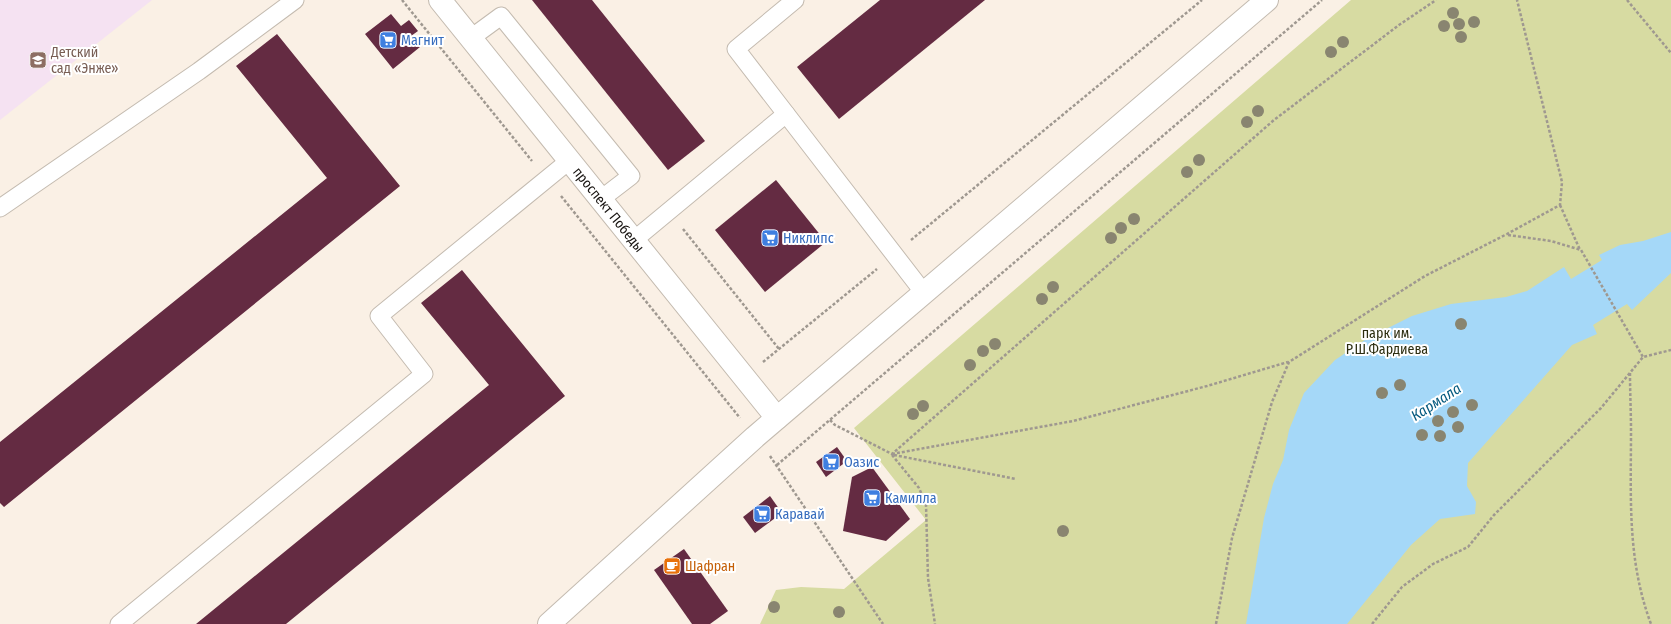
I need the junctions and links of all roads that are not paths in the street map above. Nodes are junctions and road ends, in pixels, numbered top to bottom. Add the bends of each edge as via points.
1 (295, 0) edge
2 (440, 0) edge
3 (795, 0) edge
4 (1267, 0) edge
5 (471, 38) junction
6 (786, 114) junction
7 (570, 160) junction
8 (601, 199) junction
9 (0, 208) edge
10 (634, 240) junction
11 (924, 293) junction
12 (777, 418) junction
13 (119, 624) edge
14 (550, 624) edge

1 - 9 lane via 199,71
2 - 5 street, проспект Победы
3 - 6 lane via 736,49
4 - 11 street
5 - 7 street, проспект Победы
5 - 8 lane via 501,16 631,176
6 - 10 lane
6 - 11 lane
7 - 8 street, проспект Победы
7 - 13 lane via 379,316 424,374
8 - 10 street, проспект Победы
10 - 12 street, проспект Победы
11 - 12 street
12 - 14 street

